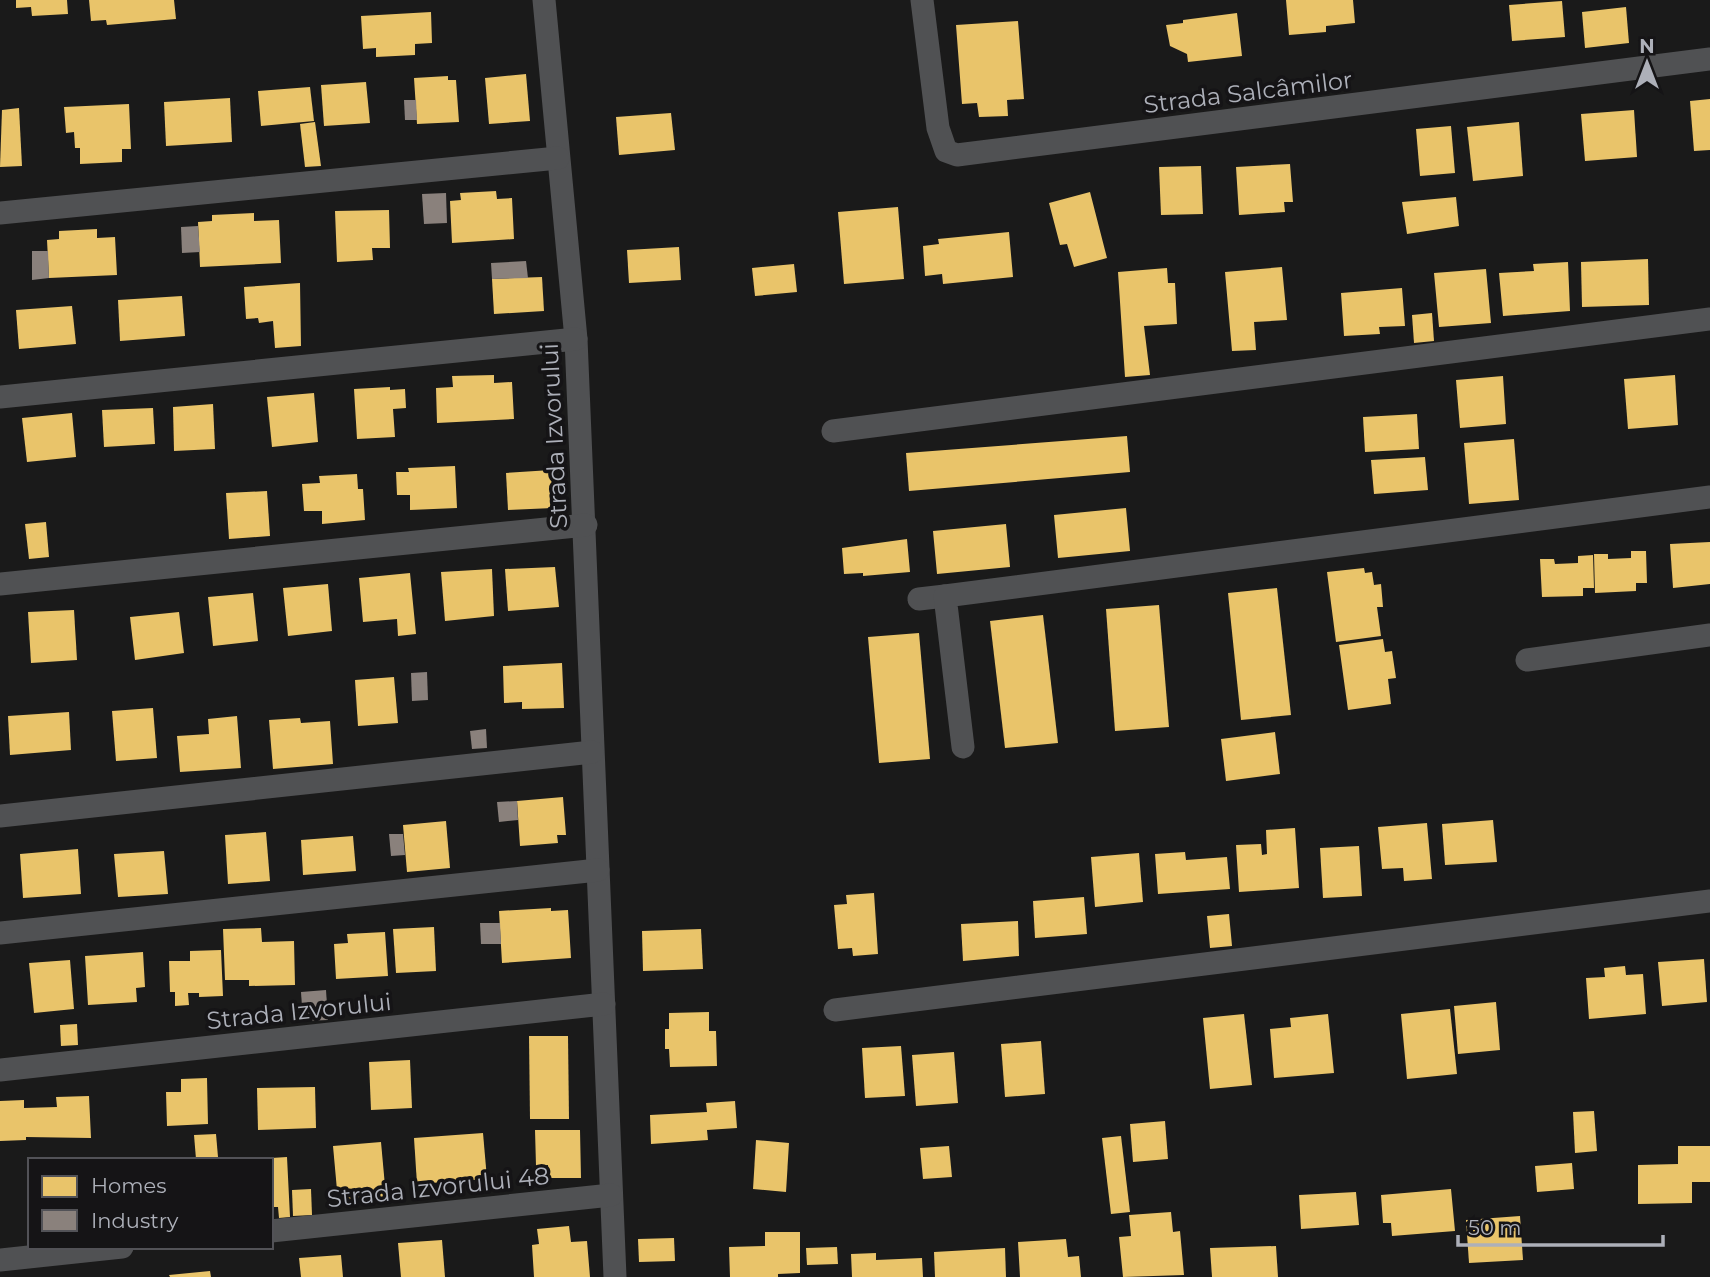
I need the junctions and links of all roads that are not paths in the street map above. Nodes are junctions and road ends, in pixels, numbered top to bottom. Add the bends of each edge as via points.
1 (544, 0) edge
2 (922, 0) edge
3 (1710, 59) edge
4 (558, 158) junction
5 (0, 213) edge
6 (1710, 319) edge
7 (576, 339) junction
8 (0, 397) edge
9 (833, 431) dead end
10 (1710, 497) edge
11 (586, 525) junction
12 (0, 584) edge
13 (946, 596) junction
14 (919, 599) dead end
15 (1710, 635) edge
16 (1527, 660) dead end
17 (963, 747) dead end
18 (592, 752) junction
19 (0, 816) edge
20 (598, 870) junction
21 (1710, 901) edge
22 (0, 933) edge
23 (604, 1004) junction
24 (835, 1010) dead end
25 (0, 1070) edge
26 (611, 1195) junction
27 (273, 1231) edge
28 (103, 1249) edge
29 (0, 1260) edge
30 (615, 1277) edge

1 - 4 street, Strada Izvorului
2 - 3 street, Strada Salcâmilor via 939,128 946,151 957,155
4 - 5 street
4 - 7 street, Strada Izvorului
6 - 9 street
7 - 8 street
7 - 11 street, Strada Izvorului
10 - 13 street
11 - 12 street
11 - 18 street, Strada Izvorului
13 - 14 street
13 - 17 street
15 - 16 street
18 - 19 street
18 - 20 street, Strada Izvorului
20 - 22 street
20 - 23 street, Strada Izvorului
21 - 24 street
23 - 25 street, Strada Izvorului
23 - 26 street, Strada Izvorului
26 - 27 street, Strada Izvorului 48
26 - 30 street, Strada Izvorului
28 - 29 street

